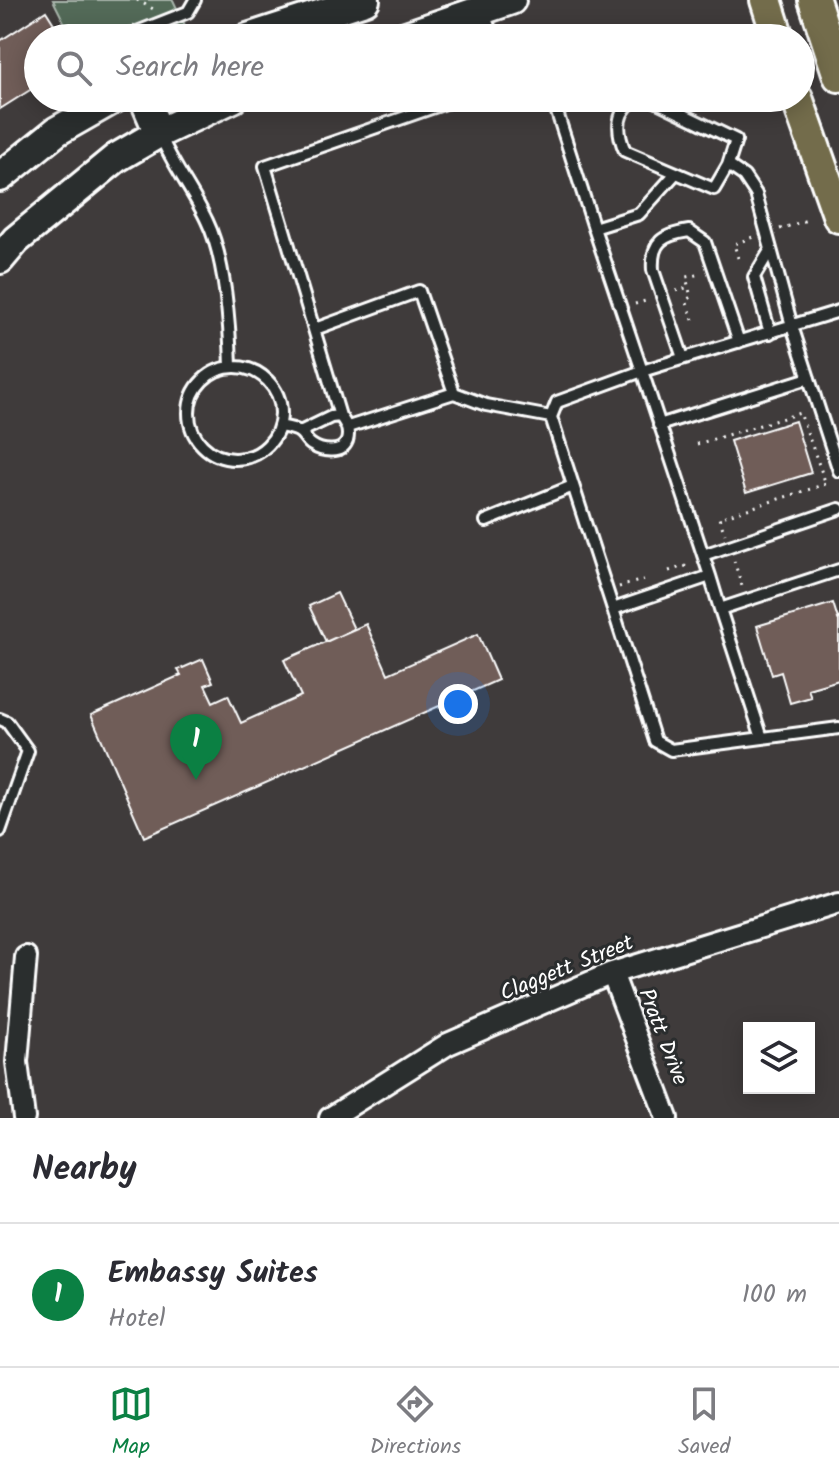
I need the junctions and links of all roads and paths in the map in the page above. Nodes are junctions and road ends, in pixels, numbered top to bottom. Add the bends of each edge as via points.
1 (195, 0) edge
2 (365, 0) edge
3 (511, 0) edge
4 (754, 0) edge
5 (814, 0) edge
6 (483, 9) junction
7 (773, 22) edge
8 (158, 24) edge
9 (291, 24) edge
10 (440, 24) edge
11 (488, 24) edge
12 (839, 76) edge
13 (90, 112) edge
14 (150, 112) edge
15 (203, 112) edge
16 (420, 112) edge
17 (557, 112) edge
18 (623, 112) edge
19 (678, 112) edge
20 (802, 112) edge
21 (159, 133) junction
22 (728, 165) junction
23 (676, 173) junction
24 (0, 177) edge
25 (839, 217) edge
26 (594, 228) junction
27 (771, 249) junction
28 (0, 259) edge
29 (708, 272) dead end
30 (689, 287) junction
31 (676, 291) dead end
32 (653, 299) dead end
33 (635, 304) dead end
34 (839, 311) edge
35 (693, 320) dead end
36 (792, 326) junction
37 (315, 329) junction
38 (770, 333) junction
39 (739, 342) junction
40 (683, 358) junction
41 (231, 367) junction
42 (642, 371) junction
43 (809, 378) junction
44 (454, 393) junction
45 (340, 416) junction
46 (551, 417) junction
47 (659, 425) junction
48 (279, 426) junction
49 (348, 427) junction
50 (300, 432) junction
51 (697, 444) dead end
52 (839, 471) edge
53 (573, 486) junction
54 (839, 509) edge
55 (486, 521) dead end
56 (725, 535) dead end
57 (703, 555) junction
58 (732, 558) dead end
59 (697, 567) dead end
60 (839, 570) edge
61 (669, 571) dead end
62 (710, 576) junction
63 (646, 579) dead end
64 (742, 586) dead end
65 (618, 587) dead end
66 (613, 609) junction
67 (720, 609) junction
68 (0, 719) edge
69 (839, 728) edge
70 (762, 738) junction
71 (0, 831) edge
72 (839, 903) edge
73 (26, 957) dead end
74 (612, 973) junction
75 (24, 1118) edge
76 (330, 1118) edge
77 (667, 1118) edge

1 - 8 lane via 188,12
2 - 9 street
3 - 6 street
4 - 7 main road
5 - 12 main road
6 - 10 street
6 - 11 lane
13 - 24 street via 57,131
14 - 21 street
15 - 21 street
16 - 37 lane via 265,166
17 - 26 lane
18 - 23 lane via 617,134 625,151
19 - 22 lane via 736,140
20 - 25 main road
21 - 28 street via 116,158
21 - 41 lane via 208,222 218,254
22 - 23 lane via 714,189
22 - 27 lane via 756,194
23 - 26 lane via 639,214
26 - 42 lane
27 - 36 lane
27 - 38 lane via 754,277
29 - 30 path via 686,277
30 - 31 path
30 - 35 path via 691,297 686,300
32 - 33 path
34 - 36 lane
36 - 38 lane
36 - 43 lane
37 - 44 lane via 419,291
37 - 45 lane
38 - 39 lane
39 - 40 lane
39 - 40 lane via 705,242 689,231 673,234 652,254 653,270
40 - 42 lane
41 - 48 lane via 253,371 270,384 280,404
41 - 48 lane via 201,381 190,400 189,423 199,443 217,456 239,459 260,452
42 - 46 lane via 557,402
42 - 47 lane
43 - 47 lane
43 - 52 lane
44 - 46 lane
44 - 49 lane
45 - 49 lane
45 - 50 lane
46 - 53 lane
47 - 57 lane
48 - 50 lane
49 - 50 lane via 347,439 337,450 312,445
51 - 56 path via 800,413 826,484 719,518
53 - 55 lane
53 - 66 lane
54 - 57 lane
57 - 62 lane
58 - 64 path
59 - 61 path
60 - 67 lane
62 - 66 lane
62 - 67 lane
63 - 65 path
66 - 70 lane via 655,741 671,750
67 - 70 lane
68 - 71 lane via 28,751
69 - 70 lane
72 - 74 street, Claggett Street
73 - 75 street via 17,1062
74 - 76 street, Claggett Street via 448,1044
74 - 77 street, Pratt Drive

